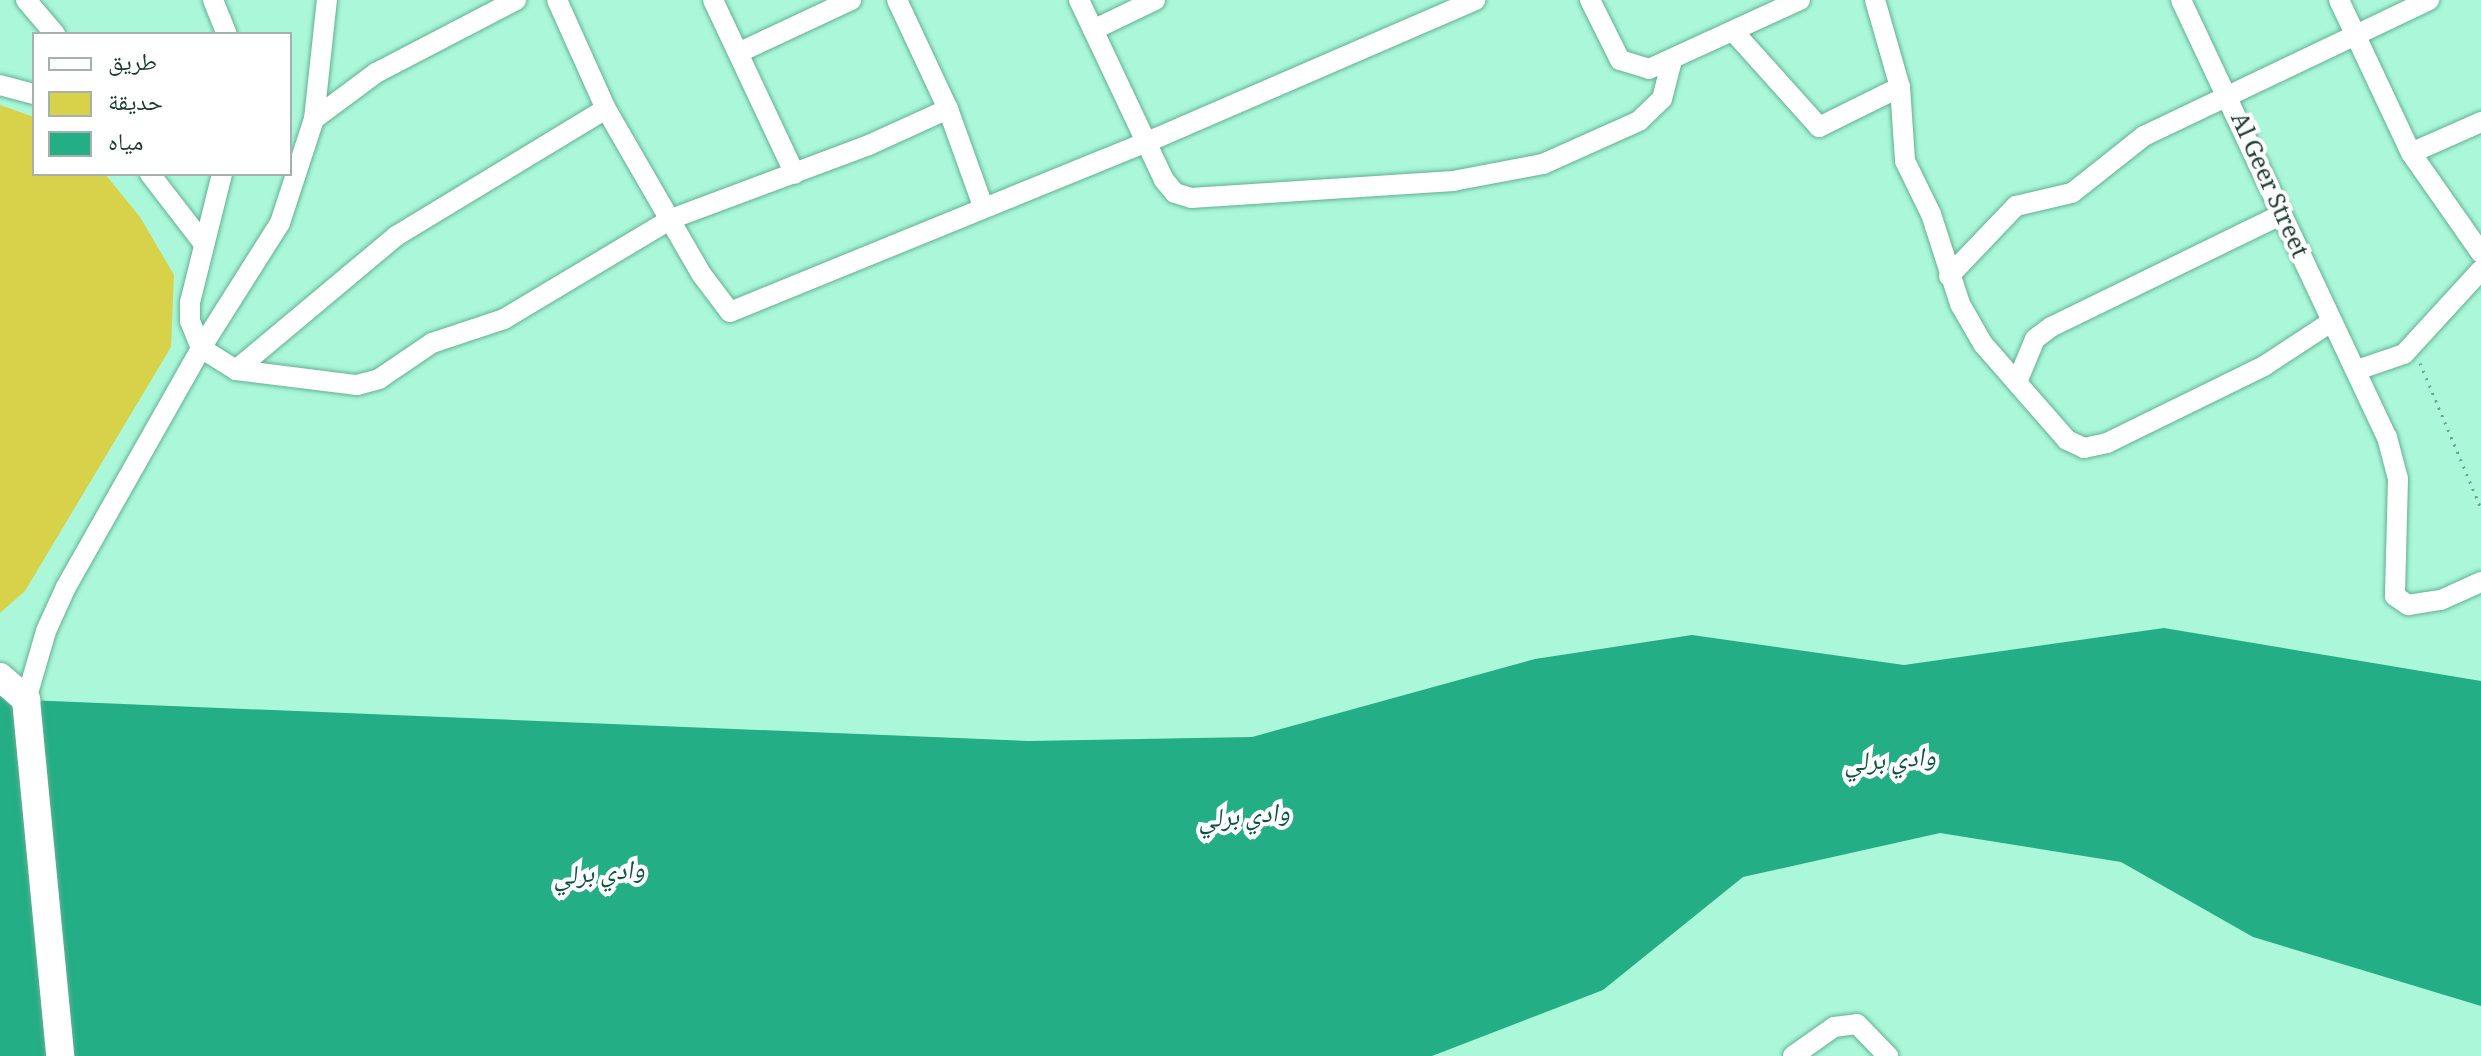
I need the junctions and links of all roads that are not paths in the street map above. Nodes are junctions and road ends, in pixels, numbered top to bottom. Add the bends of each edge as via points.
1 (26, 0) edge
2 (213, 0) edge
3 (327, 0) edge
4 (516, 0) edge
5 (557, 0) edge
6 (713, 0) edge
7 (851, 0) edge
8 (897, 0) edge
9 (1079, 0) edge
10 (1155, 0) edge
11 (1475, 0) edge
12 (1590, 0) edge
13 (1800, 0) edge
14 (1875, 0) edge
15 (2181, 0) edge
16 (2339, 0) edge
17 (2429, 0) edge
18 (1434, 9) edge
19 (1093, 30) junction
20 (1733, 31) junction
21 (53, 32) edge
22 (226, 32) edge
23 (2355, 32) junction
24 (740, 52) junction
25 (1672, 60) junction
26 (0, 85) edge
27 (1900, 87) junction
28 (32, 93) edge
29 (2227, 98) junction
30 (606, 109) junction
31 (948, 109) junction
32 (314, 119) junction
33 (2481, 122) edge
34 (1145, 143) junction
35 (2411, 153) junction
36 (795, 174) junction
37 (152, 176) edge
38 (221, 176) edge
39 (983, 206) junction
40 (2279, 216) junction
41 (671, 219) junction
42 (204, 244) junction
43 (2481, 253) edge
44 (2481, 270) edge
45 (1949, 276) junction
46 (2331, 322) junction
47 (201, 348) junction
48 (236, 370) junction
49 (2357, 370) junction
50 (2018, 380) junction
51 (2481, 582) edge
52 (0, 677) edge
53 (26, 700) junction
54 (60, 1056) edge
55 (1793, 1056) edge
56 (1888, 1056) edge

1 - 21 street
2 - 22 street
3 - 32 street
4 - 32 street via 376,73
5 - 30 street
6 - 24 street
7 - 24 street
8 - 31 street
9 - 19 street
10 - 19 street
11 - 18 street
12 - 25 street via 1620,60 1649,69
13 - 20 street
14 - 27 street
15 - 29 street, Al Geer Street
16 - 23 street
17 - 23 street
18 - 34 street
19 - 34 street
20 - 25 street
20 - 27 street via 1819,127
23 - 29 street
23 - 35 street
24 - 36 street
25 - 34 street via 1662,99 1639,121 1562,158 1453,181 1191,198 1175,193 1164,180
26 - 28 street
27 - 45 street via 1905,161 1931,214
29 - 40 street, Al Geer Street
29 - 45 street via 2144,136 2072,193 2016,206
30 - 41 street
30 - 48 street via 396,236
31 - 36 street
31 - 39 street
32 - 47 street via 280,223
33 - 35 street
34 - 39 street
35 - 43 street
36 - 41 street
37 - 42 street
38 - 42 street
39 - 41 street via 730,312
40 - 46 street, Al Geer Street
40 - 50 street via 2051,327 2035,339
41 - 48 street via 518,311 432,343 379,379 335,386
42 - 47 street via 190,302 190,321
44 - 49 street via 2412,345 2389,362
45 - 50 street via 1983,344
46 - 49 street, Al Geer Street
46 - 50 street via 2251,373 2107,443 2084,448 2067,440
47 - 48 street
47 - 53 street via 66,587 46,631
49 - 51 street, Al Geer Street via 2387,437 2398,479 2395,596 2408,605 2441,600
52 - 53 street
53 - 54 street
55 - 56 street via 1834,1027 1857,1024

